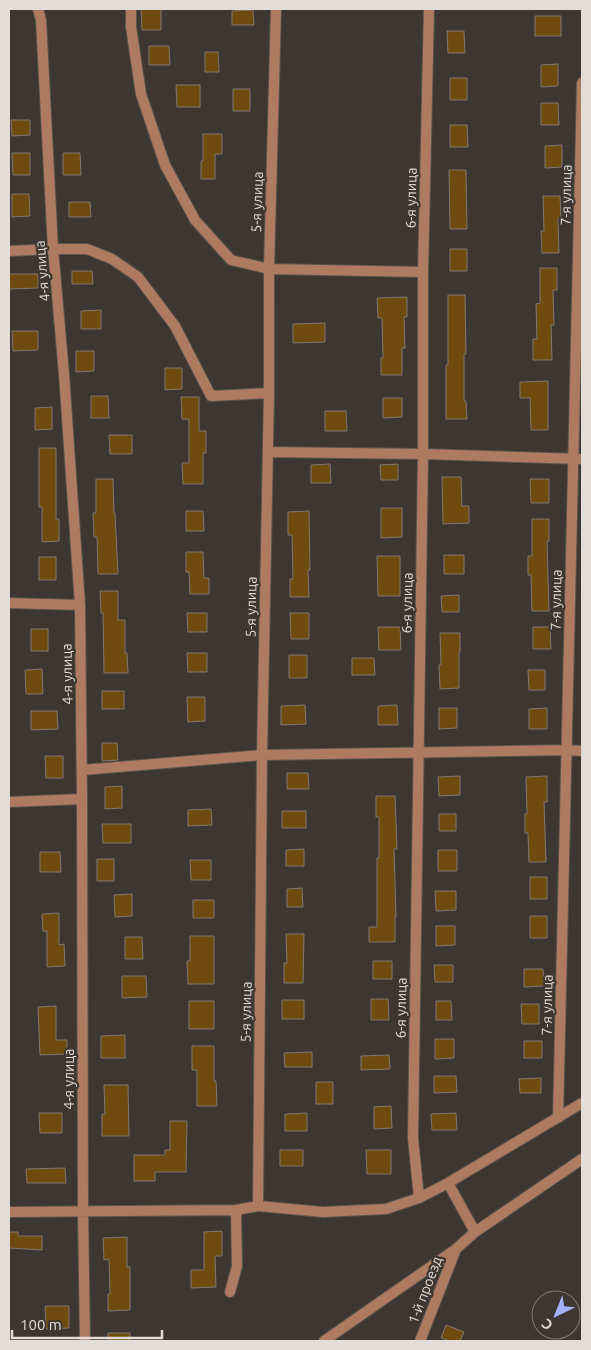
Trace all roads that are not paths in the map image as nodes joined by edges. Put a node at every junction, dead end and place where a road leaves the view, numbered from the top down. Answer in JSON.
{"nodes":[{"id":1,"x":38,"y":9,"type":"edge"},
{"id":2,"x":131,"y":9,"type":"edge"},
{"id":3,"x":276,"y":9,"type":"edge"},
{"id":4,"x":429,"y":9,"type":"edge"},
{"id":5,"x":582,"y":83,"type":"edge"},
{"id":6,"x":53,"y":249,"type":"junction"},
{"id":7,"x":9,"y":251,"type":"edge"},
{"id":8,"x":269,"y":269,"type":"junction"},
{"id":9,"x":423,"y":272,"type":"junction"},
{"id":10,"x":269,"y":393,"type":"junction"},
{"id":11,"x":268,"y":452,"type":"junction"},
{"id":12,"x":423,"y":454,"type":"junction"},
{"id":13,"x":578,"y":459,"type":"edge"},
{"id":14,"x":9,"y":603,"type":"edge"},
{"id":15,"x":80,"y":605,"type":"junction"},
{"id":16,"x":567,"y":750,"type":"junction"},
{"id":17,"x":582,"y":750,"type":"edge"},
{"id":18,"x":418,"y":753,"type":"junction"},
{"id":19,"x":262,"y":755,"type":"junction"},
{"id":20,"x":82,"y":770,"type":"junction"},
{"id":21,"x":82,"y":799,"type":"junction"},
{"id":22,"x":9,"y":802,"type":"edge"},
{"id":23,"x":582,"y":1104,"type":"edge"},
{"id":24,"x":558,"y":1118,"type":"junction"},
{"id":25,"x":582,"y":1159,"type":"edge"},
{"id":26,"x":448,"y":1183,"type":"junction"},
{"id":27,"x":419,"y":1198,"type":"junction"},
{"id":28,"x":258,"y":1206,"type":"junction"},
{"id":29,"x":236,"y":1210,"type":"junction"},
{"id":30,"x":82,"y":1211,"type":"junction"},
{"id":31,"x":9,"y":1212,"type":"edge"},
{"id":32,"x":475,"y":1232,"type":"junction"},
{"id":33,"x":456,"y":1249,"type":"junction"},
{"id":34,"x":230,"y":1292,"type":"dead end"},
{"id":35,"x":85,"y":1341,"type":"edge"},
{"id":36,"x":324,"y":1341,"type":"edge"},
{"id":37,"x":420,"y":1341,"type":"edge"}],
"edges":[{"from":1,"to":6,"type":"street","name":"4-я улица"},
{"from":2,"to":8,"type":"street"},
{"from":3,"to":8,"type":"street","name":"5-я улица"},
{"from":4,"to":9,"type":"street","name":"6-я улица"},
{"from":5,"to":13,"type":"street","name":"7-я улица"},
{"from":6,"to":7,"type":"street"},
{"from":6,"to":10,"type":"street"},
{"from":6,"to":15,"type":"street","name":"4-я улица"},
{"from":8,"to":9,"type":"street"},
{"from":8,"to":10,"type":"street","name":"5-я улица"},
{"from":9,"to":12,"type":"street","name":"6-я улица"},
{"from":10,"to":11,"type":"street","name":"5-я улица"},
{"from":11,"to":12,"type":"street"},
{"from":11,"to":19,"type":"street","name":"5-я улица"},
{"from":12,"to":13,"type":"street"},
{"from":12,"to":18,"type":"street","name":"6-я улица"},
{"from":13,"to":16,"type":"street","name":"7-я улица"},
{"from":14,"to":15,"type":"street"},
{"from":15,"to":20,"type":"street","name":"4-я улица"},
{"from":16,"to":17,"type":"street"},
{"from":16,"to":18,"type":"street"},
{"from":16,"to":24,"type":"street","name":"7-я улица"},
{"from":18,"to":19,"type":"street"},
{"from":18,"to":27,"type":"street","name":"6-я улица"},
{"from":19,"to":20,"type":"street"},
{"from":19,"to":28,"type":"street","name":"5-я улица"},
{"from":20,"to":21,"type":"street","name":"4-я улица"},
{"from":21,"to":22,"type":"street"},
{"from":21,"to":30,"type":"street","name":"4-я улица"},
{"from":23,"to":24,"type":"street"},
{"from":24,"to":26,"type":"street"},
{"from":25,"to":32,"type":"street"},
{"from":26,"to":27,"type":"street"},
{"from":26,"to":32,"type":"street"},
{"from":27,"to":28,"type":"street"},
{"from":28,"to":29,"type":"street"},
{"from":29,"to":30,"type":"street"},
{"from":29,"to":34,"type":"street"},
{"from":30,"to":31,"type":"street"},
{"from":30,"to":35,"type":"street","name":"4-я улица"},
{"from":32,"to":33,"type":"street"},
{"from":33,"to":36,"type":"street"},
{"from":33,"to":37,"type":"street","name":"1-й проезд"}]}
